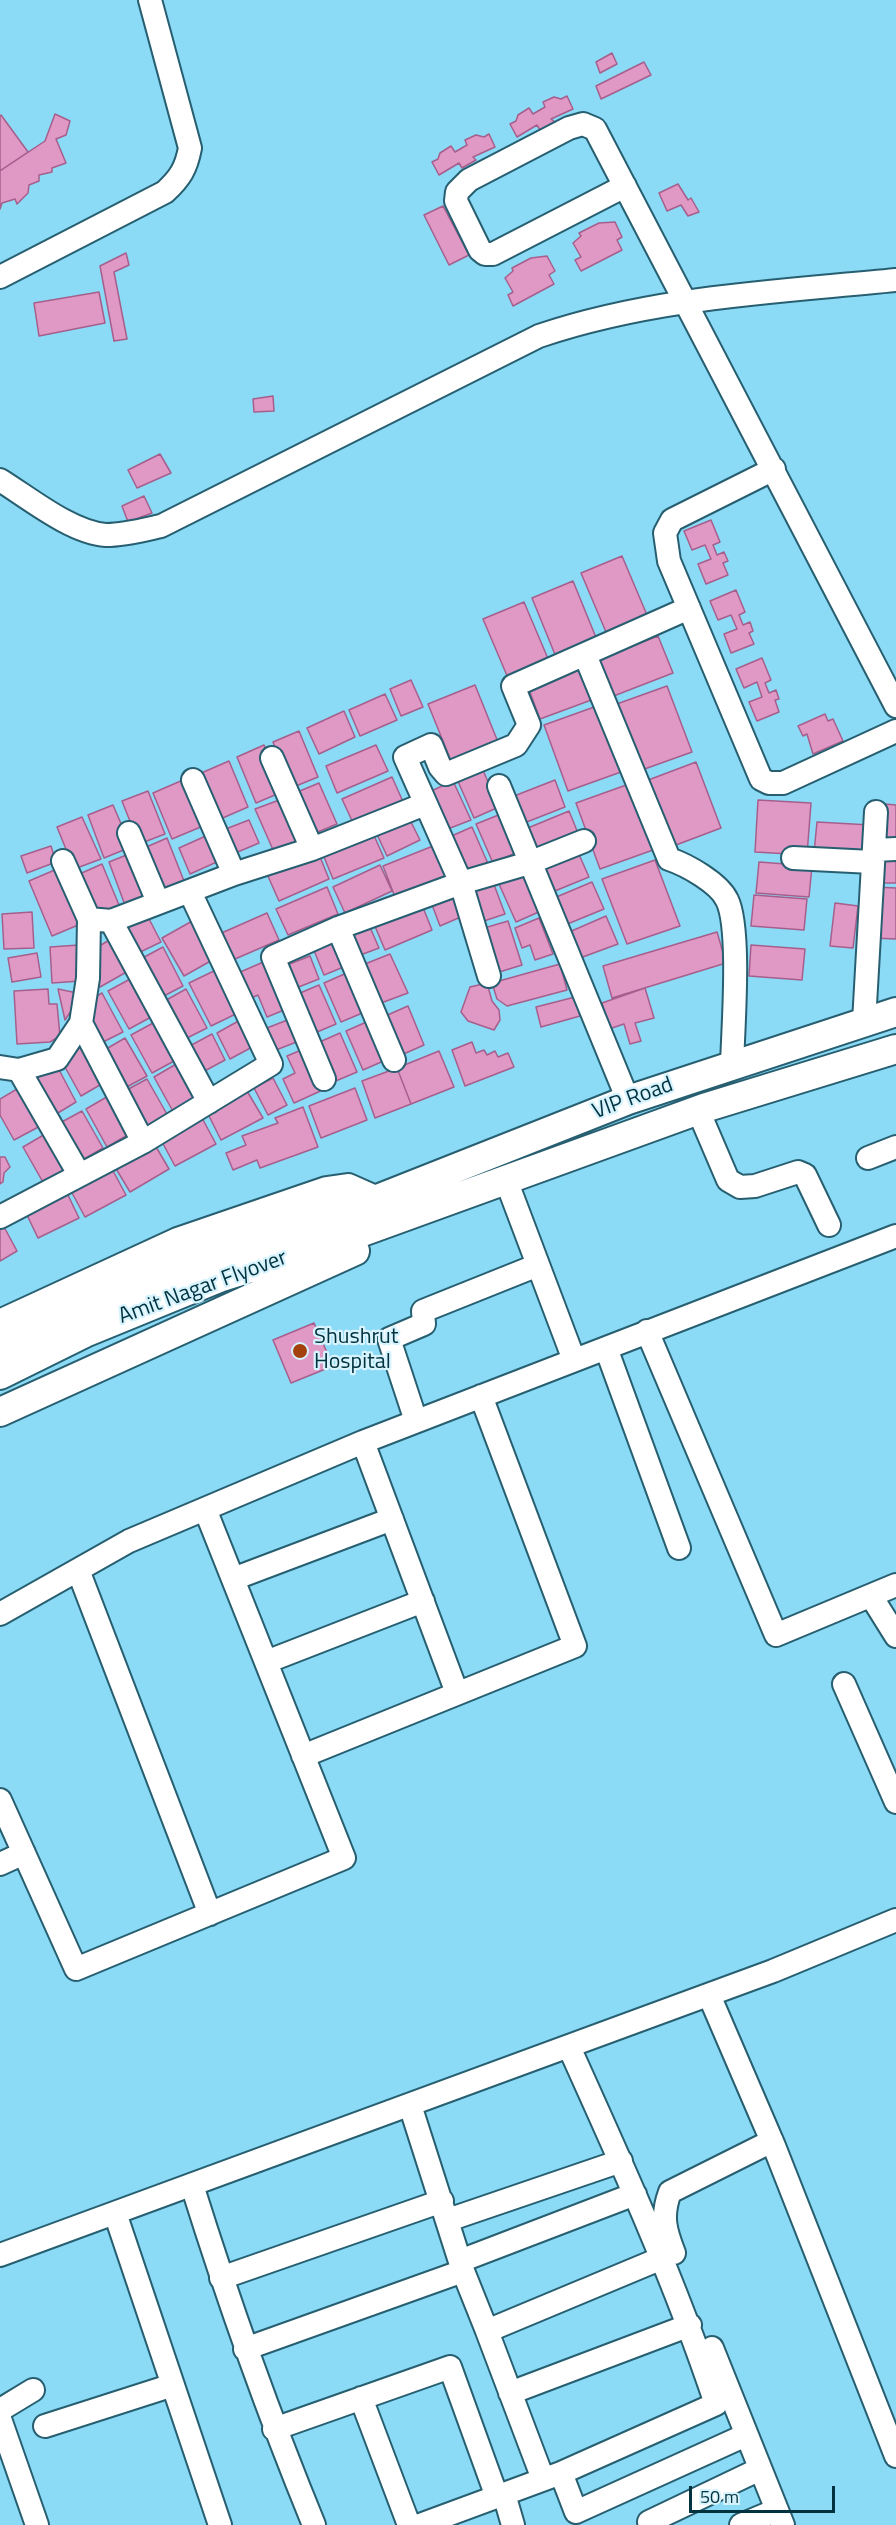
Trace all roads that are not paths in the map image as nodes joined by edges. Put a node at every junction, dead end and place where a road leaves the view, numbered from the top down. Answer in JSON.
{"nodes":[{"id":1,"x":150,"y":0,"type":"edge"},
{"id":2,"x":625,"y":186,"type":"junction"},
{"id":3,"x":0,"y":277,"type":"edge"},
{"id":4,"x":896,"y":280,"type":"edge"},
{"id":5,"x":685,"y":302,"type":"junction"},
{"id":6,"x":774,"y":469,"type":"junction"},
{"id":7,"x":0,"y":480,"type":"edge"},
{"id":8,"x":689,"y":608,"type":"junction"},
{"id":9,"x":585,"y":655,"type":"junction"},
{"id":10,"x":896,"y":706,"type":"edge"},
{"id":11,"x":896,"y":731,"type":"edge"},
{"id":12,"x":272,"y":758,"type":"dead end"},
{"id":13,"x":193,"y":780,"type":"dead end"},
{"id":14,"x":499,"y":786,"type":"dead end"},
{"id":15,"x":425,"y":804,"type":"junction"},
{"id":16,"x":876,"y":813,"type":"dead end"},
{"id":17,"x":129,"y":833,"type":"dead end"},
{"id":18,"x":584,"y":840,"type":"dead end"},
{"id":19,"x":312,"y":849,"type":"junction"},
{"id":20,"x":881,"y":854,"type":"edge"},
{"id":21,"x":793,"y":858,"type":"dead end"},
{"id":22,"x":63,"y":861,"type":"dead end"},
{"id":23,"x":529,"y":863,"type":"junction"},
{"id":24,"x":234,"y":874,"type":"junction"},
{"id":25,"x":461,"y":883,"type":"junction"},
{"id":26,"x":190,"y":892,"type":"junction"},
{"id":27,"x":158,"y":902,"type":"junction"},
{"id":28,"x":100,"y":920,"type":"junction"},
{"id":29,"x":338,"y":928,"type":"junction"},
{"id":30,"x":489,"y":976,"type":"dead end"},
{"id":31,"x":896,"y":1012,"type":"edge"},
{"id":32,"x":864,"y":1022,"type":"junction"},
{"id":33,"x":81,"y":1023,"type":"junction"},
{"id":34,"x":896,"y":1049,"type":"edge"},
{"id":35,"x":394,"y":1060,"type":"dead end"},
{"id":36,"x":732,"y":1065,"type":"junction"},
{"id":37,"x":10,"y":1069,"type":"edge"},
{"id":38,"x":324,"y":1078,"type":"dead end"},
{"id":39,"x":628,"y":1100,"type":"junction"},
{"id":40,"x":209,"y":1102,"type":"junction"},
{"id":41,"x":698,"y":1110,"type":"junction"},
{"id":42,"x":143,"y":1142,"type":"junction"},
{"id":43,"x":896,"y":1147,"type":"edge"},
{"id":44,"x":868,"y":1158,"type":"dead end"},
{"id":45,"x":79,"y":1174,"type":"junction"},
{"id":46,"x":506,"y":1180,"type":"junction"},
{"id":47,"x":375,"y":1200,"type":"junction"},
{"id":48,"x":411,"y":1214,"type":"junction"},
{"id":49,"x":0,"y":1217,"type":"edge"},
{"id":50,"x":829,"y":1225,"type":"dead end"},
{"id":51,"x":338,"y":1227,"type":"junction"},
{"id":52,"x":896,"y":1236,"type":"edge"},
{"id":53,"x":538,"y":1265,"type":"junction"},
{"id":54,"x":0,"y":1324,"type":"edge"},
{"id":55,"x":647,"y":1331,"type":"junction"},
{"id":56,"x":606,"y":1348,"type":"junction"},
{"id":57,"x":0,"y":1352,"type":"edge"},
{"id":58,"x":574,"y":1360,"type":"junction"},
{"id":59,"x":0,"y":1375,"type":"edge"},
{"id":60,"x":481,"y":1396,"type":"junction"},
{"id":61,"x":0,"y":1412,"type":"edge"},
{"id":62,"x":416,"y":1422,"type":"junction"},
{"id":63,"x":363,"y":1442,"type":"junction"},
{"id":64,"x":205,"y":1509,"type":"junction"},
{"id":65,"x":392,"y":1520,"type":"junction"},
{"id":66,"x":679,"y":1548,"type":"dead end"},
{"id":67,"x":78,"y":1570,"type":"junction"},
{"id":68,"x":233,"y":1579,"type":"junction"},
{"id":69,"x":896,"y":1585,"type":"edge"},
{"id":70,"x":871,"y":1596,"type":"junction"},
{"id":71,"x":423,"y":1601,"type":"junction"},
{"id":72,"x":0,"y":1614,"type":"edge"},
{"id":73,"x":896,"y":1635,"type":"edge"},
{"id":74,"x":266,"y":1662,"type":"junction"},
{"id":75,"x":844,"y":1684,"type":"dead end"},
{"id":76,"x":457,"y":1694,"type":"junction"},
{"id":77,"x":303,"y":1756,"type":"junction"},
{"id":78,"x":887,"y":1759,"type":"edge"},
{"id":79,"x":0,"y":1800,"type":"edge"},
{"id":80,"x":896,"y":1802,"type":"edge"},
{"id":81,"x":24,"y":1853,"type":"junction"},
{"id":82,"x":0,"y":1864,"type":"edge"},
{"id":83,"x":210,"y":1914,"type":"junction"},
{"id":84,"x":896,"y":1920,"type":"edge"},
{"id":85,"x":709,"y":1995,"type":"junction"},
{"id":86,"x":569,"y":2047,"type":"junction"},
{"id":87,"x":410,"y":2105,"type":"junction"},
{"id":88,"x":772,"y":2141,"type":"junction"},
{"id":89,"x":621,"y":2161,"type":"junction"},
{"id":90,"x":192,"y":2185,"type":"junction"},
{"id":91,"x":635,"y":2194,"type":"junction"},
{"id":92,"x":445,"y":2211,"type":"junction"},
{"id":93,"x":115,"y":2213,"type":"junction"},
{"id":94,"x":0,"y":2255,"type":"edge"},
{"id":95,"x":662,"y":2258,"type":"junction"},
{"id":96,"x":462,"y":2266,"type":"junction"},
{"id":97,"x":221,"y":2278,"type":"junction"},
{"id":98,"x":690,"y":2325,"type":"junction"},
{"id":99,"x":487,"y":2331,"type":"junction"},
{"id":100,"x":245,"y":2349,"type":"junction"},
{"id":101,"x":173,"y":2385,"type":"junction"},
{"id":102,"x":33,"y":2390,"type":"dead end"},
{"id":103,"x":510,"y":2393,"type":"junction"},
{"id":104,"x":361,"y":2398,"type":"junction"},
{"id":105,"x":0,"y":2410,"type":"edge"},
{"id":106,"x":0,"y":2419,"type":"edge"},
{"id":107,"x":45,"y":2426,"type":"dead end"},
{"id":108,"x":274,"y":2429,"type":"junction"},
{"id":109,"x":746,"y":2434,"type":"junction"},
{"id":110,"x":896,"y":2456,"type":"edge"},
{"id":111,"x":760,"y":2469,"type":"junction"},
{"id":112,"x":552,"y":2476,"type":"junction"},
{"id":113,"x":500,"y":2495,"type":"junction"},
{"id":114,"x":578,"y":2518,"type":"edge"},
{"id":115,"x":780,"y":2518,"type":"edge"},
{"id":116,"x":421,"y":2524,"type":"edge"},
{"id":117,"x":647,"y":2524,"type":"edge"},
{"id":118,"x":38,"y":2525,"type":"edge"},
{"id":119,"x":220,"y":2525,"type":"edge"},
{"id":120,"x":314,"y":2525,"type":"edge"},
{"id":121,"x":513,"y":2525,"type":"edge"},
{"id":122,"x":741,"y":2525,"type":"edge"}],
"edges":[{"from":1,"to":3,"type":"street"},
{"from":2,"to":2,"type":"street"},
{"from":2,"to":5,"type":"street"},
{"from":4,"to":5,"type":"street"},
{"from":5,"to":6,"type":"street"},
{"from":5,"to":7,"type":"street"},
{"from":6,"to":8,"type":"street"},
{"from":6,"to":10,"type":"street"},
{"from":8,"to":9,"type":"street"},
{"from":8,"to":11,"type":"street"},
{"from":9,"to":15,"type":"street"},
{"from":9,"to":36,"type":"street"},
{"from":12,"to":19,"type":"street"},
{"from":13,"to":24,"type":"street"},
{"from":14,"to":23,"type":"street"},
{"from":15,"to":19,"type":"street"},
{"from":15,"to":25,"type":"street"},
{"from":16,"to":20,"type":"street"},
{"from":17,"to":27,"type":"street"},
{"from":18,"to":23,"type":"street"},
{"from":19,"to":24,"type":"street"},
{"from":20,"to":21,"type":"street"},
{"from":20,"to":32,"type":"street"},
{"from":22,"to":28,"type":"street"},
{"from":23,"to":25,"type":"street"},
{"from":23,"to":39,"type":"street"},
{"from":24,"to":26,"type":"street"},
{"from":25,"to":29,"type":"street"},
{"from":25,"to":30,"type":"street"},
{"from":26,"to":27,"type":"street"},
{"from":26,"to":40,"type":"street"},
{"from":27,"to":28,"type":"street"},
{"from":28,"to":33,"type":"street"},
{"from":28,"to":40,"type":"street"},
{"from":29,"to":35,"type":"street"},
{"from":29,"to":38,"type":"street"},
{"from":31,"to":32,"type":"main road","name":"VIP Road"},
{"from":32,"to":36,"type":"main road","name":"VIP Road"},
{"from":33,"to":37,"type":"street"},
{"from":33,"to":42,"type":"street"},
{"from":34,"to":41,"type":"main road","name":"VIP Road"},
{"from":36,"to":39,"type":"main road","name":"VIP Road"},
{"from":37,"to":45,"type":"street"},
{"from":39,"to":47,"type":"main road","name":"VIP Road"},
{"from":40,"to":42,"type":"street"},
{"from":41,"to":46,"type":"main road","name":"VIP Road"},
{"from":41,"to":50,"type":"street"},
{"from":42,"to":45,"type":"street"},
{"from":43,"to":44,"type":"street"},
{"from":45,"to":49,"type":"street"},
{"from":46,"to":48,"type":"main road","name":"VIP Road"},
{"from":46,"to":53,"type":"street"},
{"from":47,"to":51,"type":"main road","name":"Amit Nagar Flyover"},
{"from":47,"to":54,"type":"main road"},
{"from":48,"to":51,"type":"main road","name":"Amit Nagar Flyover"},
{"from":48,"to":61,"type":"main road"},
{"from":51,"to":57,"type":"main road","name":"Amit Nagar Flyover"},
{"from":51,"to":59,"type":"main road","name":"Amit Nagar Flyover"},
{"from":52,"to":55,"type":"street"},
{"from":53,"to":58,"type":"street"},
{"from":53,"to":62,"type":"street"},
{"from":55,"to":56,"type":"street"},
{"from":55,"to":70,"type":"street"},
{"from":56,"to":58,"type":"street"},
{"from":56,"to":66,"type":"street"},
{"from":58,"to":60,"type":"street"},
{"from":60,"to":62,"type":"street"},
{"from":60,"to":76,"type":"street"},
{"from":62,"to":63,"type":"street"},
{"from":63,"to":64,"type":"street"},
{"from":63,"to":65,"type":"street"},
{"from":64,"to":67,"type":"street"},
{"from":64,"to":68,"type":"street"},
{"from":65,"to":68,"type":"street"},
{"from":65,"to":71,"type":"street"},
{"from":67,"to":72,"type":"street"},
{"from":67,"to":83,"type":"street"},
{"from":68,"to":74,"type":"street"},
{"from":69,"to":70,"type":"street"},
{"from":70,"to":73,"type":"street"},
{"from":71,"to":74,"type":"street"},
{"from":71,"to":76,"type":"street"},
{"from":74,"to":77,"type":"street"},
{"from":75,"to":78,"type":"street"},
{"from":76,"to":77,"type":"street"},
{"from":77,"to":83,"type":"street"},
{"from":78,"to":80,"type":"street"},
{"from":79,"to":81,"type":"street"},
{"from":81,"to":82,"type":"street"},
{"from":81,"to":83,"type":"street"},
{"from":84,"to":85,"type":"street"},
{"from":85,"to":86,"type":"street"},
{"from":85,"to":88,"type":"street"},
{"from":86,"to":87,"type":"street"},
{"from":86,"to":89,"type":"street"},
{"from":87,"to":90,"type":"street"},
{"from":87,"to":92,"type":"street"},
{"from":88,"to":109,"type":"street"},
{"from":88,"to":110,"type":"street"},
{"from":89,"to":91,"type":"street"},
{"from":89,"to":92,"type":"street"},
{"from":90,"to":93,"type":"street"},
{"from":90,"to":97,"type":"street"},
{"from":91,"to":95,"type":"street"},
{"from":91,"to":96,"type":"street"},
{"from":92,"to":96,"type":"street"},
{"from":92,"to":97,"type":"street"},
{"from":93,"to":94,"type":"street"},
{"from":93,"to":101,"type":"street"},
{"from":95,"to":98,"type":"street"},
{"from":95,"to":99,"type":"street"},
{"from":96,"to":99,"type":"street"},
{"from":96,"to":100,"type":"street"},
{"from":97,"to":100,"type":"street"},
{"from":98,"to":103,"type":"street"},
{"from":98,"to":112,"type":"street"},
{"from":99,"to":103,"type":"street"},
{"from":100,"to":108,"type":"street"},
{"from":101,"to":107,"type":"street"},
{"from":101,"to":119,"type":"street"},
{"from":102,"to":105,"type":"street"},
{"from":103,"to":112,"type":"street"},
{"from":104,"to":108,"type":"street"},
{"from":104,"to":113,"type":"street"},
{"from":104,"to":116,"type":"street"},
{"from":106,"to":118,"type":"street"},
{"from":108,"to":120,"type":"street"},
{"from":109,"to":111,"type":"street"},
{"from":109,"to":114,"type":"street"},
{"from":111,"to":115,"type":"street"},
{"from":111,"to":117,"type":"street"},
{"from":112,"to":113,"type":"street"},
{"from":112,"to":114,"type":"street"},
{"from":113,"to":116,"type":"street"},
{"from":113,"to":121,"type":"street"},
{"from":115,"to":122,"type":"street"}]}
